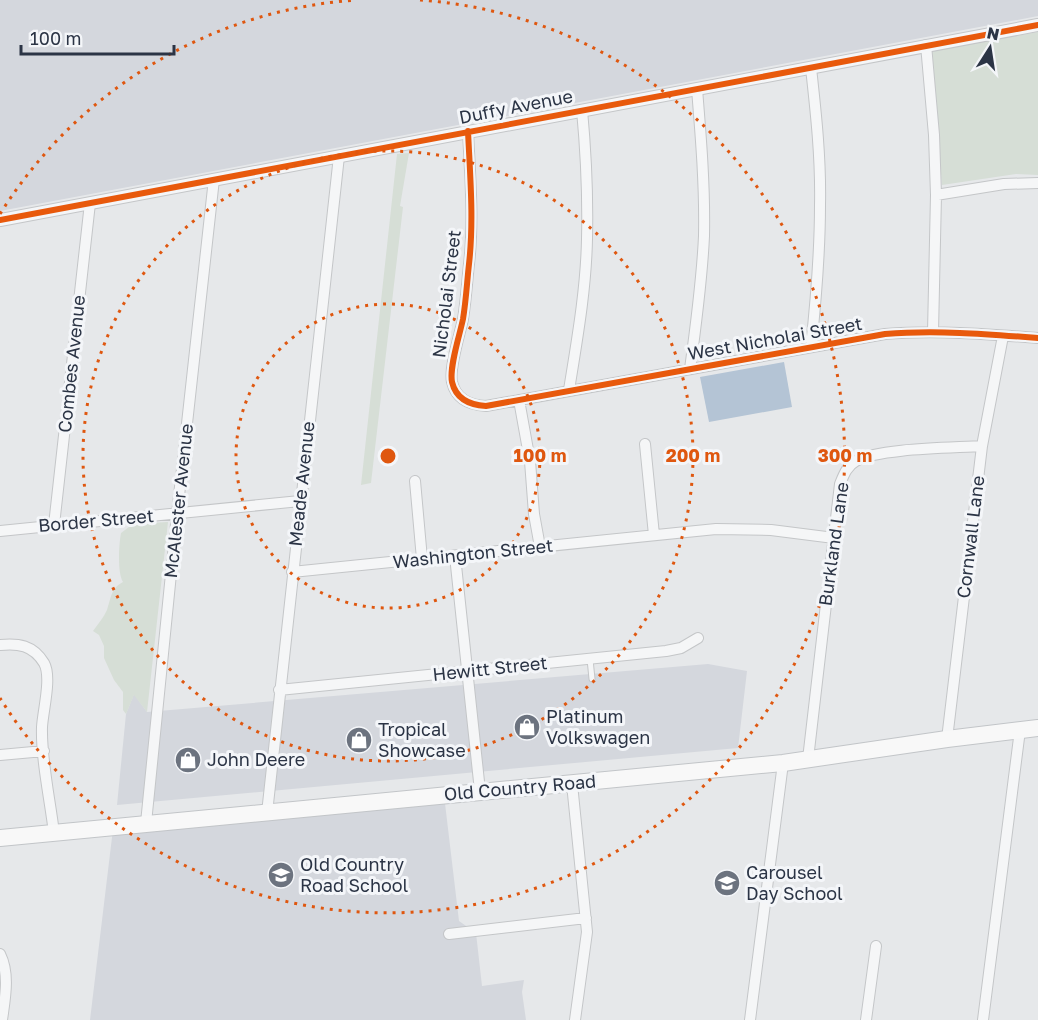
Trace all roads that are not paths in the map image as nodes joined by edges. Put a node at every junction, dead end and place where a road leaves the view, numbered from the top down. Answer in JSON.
{"nodes":[{"id":1,"x":1038,"y":25,"type":"edge"},
{"id":2,"x":926,"y":45,"type":"junction"},
{"id":3,"x":811,"y":68,"type":"junction"},
{"id":4,"x":697,"y":89,"type":"junction"},
{"id":5,"x":582,"y":110,"type":"junction"},
{"id":6,"x":468,"y":131,"type":"junction"},
{"id":7,"x":339,"y":156,"type":"junction"},
{"id":8,"x":214,"y":179,"type":"junction"},
{"id":9,"x":1038,"y":183,"type":"edge"},
{"id":10,"x":936,"y":195,"type":"junction"},
{"id":11,"x":90,"y":203,"type":"junction"},
{"id":12,"x":0,"y":220,"type":"edge"},
{"id":13,"x":933,"y":332,"type":"junction"},
{"id":14,"x":1003,"y":336,"type":"junction"},
{"id":15,"x":1038,"y":338,"type":"edge"},
{"id":16,"x":811,"y":347,"type":"junction"},
{"id":17,"x":690,"y":369,"type":"junction"},
{"id":18,"x":569,"y":390,"type":"junction"},
{"id":19,"x":519,"y":400,"type":"junction"},
{"id":20,"x":645,"y":444,"type":"dead end"},
{"id":21,"x":982,"y":446,"type":"junction"},
{"id":22,"x":415,"y":481,"type":"dead end"},
{"id":23,"x":300,"y":501,"type":"junction"},
{"id":24,"x":177,"y":514,"type":"junction"},
{"id":25,"x":54,"y":525,"type":"junction"},
{"id":26,"x":0,"y":531,"type":"edge"},
{"id":27,"x":654,"y":535,"type":"junction"},
{"id":28,"x":834,"y":538,"type":"junction"},
{"id":29,"x":540,"y":547,"type":"junction"},
{"id":30,"x":455,"y":556,"type":"junction"},
{"id":31,"x":422,"y":559,"type":"junction"},
{"id":32,"x":292,"y":572,"type":"junction"},
{"id":33,"x":698,"y":639,"type":"dead end"},
{"id":34,"x":0,"y":645,"type":"edge"},
{"id":35,"x":590,"y":659,"type":"junction"},
{"id":36,"x":468,"y":671,"type":"junction"},
{"id":37,"x":592,"y":679,"type":"dead end"},
{"id":38,"x":279,"y":690,"type":"junction"},
{"id":39,"x":1038,"y":728,"type":"edge"},
{"id":40,"x":1020,"y":730,"type":"junction"},
{"id":41,"x":947,"y":739,"type":"junction"},
{"id":42,"x":44,"y":751,"type":"junction"},
{"id":43,"x":0,"y":755,"type":"edge"},
{"id":44,"x":808,"y":759,"type":"junction"},
{"id":45,"x":783,"y":763,"type":"junction"},
{"id":46,"x":572,"y":784,"type":"junction"},
{"id":47,"x":480,"y":790,"type":"junction"},
{"id":48,"x":267,"y":813,"type":"junction"},
{"id":49,"x":146,"y":823,"type":"junction"},
{"id":50,"x":54,"y":833,"type":"junction"},
{"id":51,"x":0,"y":838,"type":"edge"},
{"id":52,"x":586,"y":918,"type":"junction"},
{"id":53,"x":449,"y":934,"type":"dead end"},
{"id":54,"x":876,"y":946,"type":"dead end"},
{"id":55,"x":0,"y":954,"type":"edge"},
{"id":56,"x":2,"y":1020,"type":"edge"},
{"id":57,"x":575,"y":1020,"type":"edge"},
{"id":58,"x":750,"y":1020,"type":"edge"},
{"id":59,"x":866,"y":1020,"type":"edge"},
{"id":60,"x":983,"y":1020,"type":"edge"}],
"edges":[{"from":1,"to":2,"type":"street","name":"Duffy Avenue"},
{"from":2,"to":3,"type":"street","name":"Duffy Avenue"},
{"from":2,"to":10,"type":"street"},
{"from":3,"to":4,"type":"street","name":"Duffy Avenue"},
{"from":3,"to":16,"type":"street"},
{"from":4,"to":5,"type":"street","name":"Duffy Avenue"},
{"from":4,"to":17,"type":"street"},
{"from":5,"to":6,"type":"street","name":"Duffy Avenue"},
{"from":5,"to":18,"type":"street"},
{"from":6,"to":7,"type":"street","name":"Duffy Avenue"},
{"from":6,"to":19,"type":"street","name":"Nicholai Street"},
{"from":7,"to":8,"type":"street","name":"Duffy Avenue"},
{"from":7,"to":23,"type":"street","name":"Meade Avenue"},
{"from":8,"to":11,"type":"street","name":"Duffy Avenue"},
{"from":8,"to":24,"type":"street","name":"McAlester Avenue"},
{"from":9,"to":10,"type":"street"},
{"from":10,"to":13,"type":"street"},
{"from":11,"to":12,"type":"street","name":"Duffy Avenue"},
{"from":11,"to":25,"type":"street","name":"Combes Avenue"},
{"from":13,"to":14,"type":"street","name":"West Nicholai Street"},
{"from":13,"to":16,"type":"street","name":"West Nicholai Street"},
{"from":14,"to":15,"type":"street","name":"West Nicholai Street"},
{"from":14,"to":21,"type":"street","name":"Cornwall Lane"},
{"from":16,"to":17,"type":"street","name":"West Nicholai Street"},
{"from":17,"to":18,"type":"street","name":"West Nicholai Street"},
{"from":18,"to":19,"type":"street","name":"West Nicholai Street"},
{"from":19,"to":29,"type":"street"},
{"from":20,"to":27,"type":"street"},
{"from":21,"to":28,"type":"street","name":"Burkland Lane"},
{"from":21,"to":41,"type":"street","name":"Cornwall Lane"},
{"from":22,"to":31,"type":"street"},
{"from":23,"to":24,"type":"street","name":"Border Street"},
{"from":23,"to":32,"type":"street","name":"Meade Avenue"},
{"from":24,"to":25,"type":"street","name":"Border Street"},
{"from":24,"to":49,"type":"street","name":"McAlester Avenue"},
{"from":25,"to":26,"type":"street","name":"Border Street"},
{"from":27,"to":28,"type":"street","name":"Washington Street"},
{"from":27,"to":29,"type":"street","name":"Washington Street"},
{"from":28,"to":44,"type":"street","name":"Burkland Lane"},
{"from":29,"to":30,"type":"street","name":"Washington Street"},
{"from":30,"to":31,"type":"street","name":"Washington Street"},
{"from":30,"to":36,"type":"street"},
{"from":31,"to":32,"type":"street","name":"Washington Street"},
{"from":32,"to":38,"type":"street","name":"Meade Avenue"},
{"from":33,"to":35,"type":"street","name":"Hewitt Street"},
{"from":34,"to":42,"type":"street"},
{"from":35,"to":36,"type":"street","name":"Hewitt Street"},
{"from":35,"to":37,"type":"lane"},
{"from":36,"to":38,"type":"street","name":"Hewitt Street"},
{"from":36,"to":47,"type":"street"},
{"from":38,"to":48,"type":"street","name":"Meade Avenue"},
{"from":39,"to":40,"type":"main road","name":"Old Country Road"},
{"from":40,"to":41,"type":"main road","name":"Old Country Road"},
{"from":40,"to":60,"type":"street"},
{"from":41,"to":44,"type":"main road","name":"Old Country Road"},
{"from":42,"to":43,"type":"street"},
{"from":42,"to":50,"type":"street"},
{"from":44,"to":45,"type":"main road","name":"Old Country Road"},
{"from":45,"to":46,"type":"main road","name":"Old Country Road"},
{"from":45,"to":58,"type":"street"},
{"from":46,"to":47,"type":"main road","name":"Old Country Road"},
{"from":46,"to":52,"type":"street"},
{"from":47,"to":48,"type":"main road","name":"Old Country Road"},
{"from":48,"to":49,"type":"main road","name":"Old Country Road"},
{"from":49,"to":50,"type":"main road","name":"Old Country Road"},
{"from":50,"to":51,"type":"main road","name":"Old Country Road"},
{"from":52,"to":53,"type":"street"},
{"from":52,"to":57,"type":"street"},
{"from":54,"to":59,"type":"street"},
{"from":55,"to":56,"type":"street"}]}
